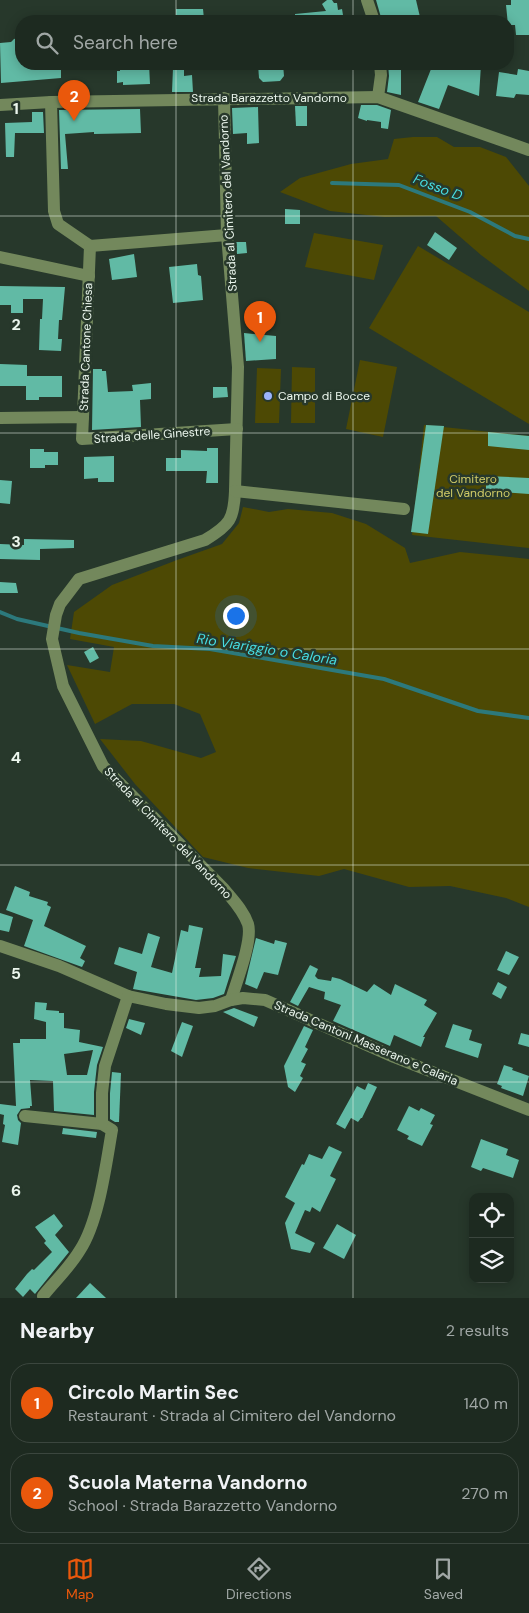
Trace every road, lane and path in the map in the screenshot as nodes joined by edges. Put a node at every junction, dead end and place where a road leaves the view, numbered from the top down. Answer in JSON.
{"nodes":[{"id":1,"x":367,"y":0,"type":"edge"},
{"id":2,"x":372,"y":15,"type":"edge"},
{"id":3,"x":380,"y":70,"type":"edge"},
{"id":4,"x":224,"y":98,"type":"junction"},
{"id":5,"x":378,"y":98,"type":"junction"},
{"id":6,"x":51,"y":102,"type":"junction"},
{"id":7,"x":0,"y":105,"type":"edge"},
{"id":8,"x":529,"y":150,"type":"edge"},
{"id":9,"x":228,"y":235,"type":"junction"},
{"id":10,"x":90,"y":246,"type":"junction"},
{"id":11,"x":0,"y":258,"type":"edge"},
{"id":12,"x":89,"y":276,"type":"junction"},
{"id":13,"x":82,"y":417,"type":"junction"},
{"id":14,"x":0,"y":418,"type":"edge"},
{"id":15,"x":237,"y":429,"type":"junction"},
{"id":16,"x":236,"y":491,"type":"junction"},
{"id":17,"x":404,"y":509,"type":"dead end"},
{"id":18,"x":0,"y":946,"type":"edge"},
{"id":19,"x":128,"y":996,"type":"junction"},
{"id":20,"x":231,"y":1000,"type":"junction"},
{"id":21,"x":529,"y":1110,"type":"edge"},
{"id":22,"x":26,"y":1116,"type":"dead end"},
{"id":23,"x":102,"y":1124,"type":"junction"},
{"id":24,"x":43,"y":1296,"type":"dead end"}],
"edges":[{"from":1,"to":2,"type":"street"},
{"from":3,"to":5,"type":"street"},
{"from":4,"to":5,"type":"street","name":"Strada Barazzetto Vandorno"},
{"from":4,"to":6,"type":"street","name":"Strada Barazzetto Vandorno"},
{"from":4,"to":9,"type":"street","name":"Strada al Cimitero del Vandorno"},
{"from":5,"to":8,"type":"street","name":"Strada Barazzetto Vandorno"},
{"from":6,"to":7,"type":"street","name":"Strada Barazzetto Vandorno"},
{"from":6,"to":10,"type":"street"},
{"from":9,"to":10,"type":"street"},
{"from":9,"to":15,"type":"street","name":"Strada al Cimitero del Vandorno"},
{"from":10,"to":12,"type":"street","name":"Strada Cantone Chiesa"},
{"from":11,"to":12,"type":"street","name":"Strada Cantone Chiesa"},
{"from":12,"to":13,"type":"street","name":"Strada Cantone Chiesa"},
{"from":13,"to":14,"type":"street","name":"Strada delle Ginestre"},
{"from":13,"to":15,"type":"street","name":"Strada delle Ginestre"},
{"from":15,"to":16,"type":"street","name":"Strada al Cimitero del Vandorno"},
{"from":16,"to":17,"type":"street"},
{"from":16,"to":20,"type":"street","name":"Strada al Cimitero del Vandorno"},
{"from":18,"to":19,"type":"street","name":"Strada Cantoni Masserano e Calaria"},
{"from":19,"to":20,"type":"street","name":"Strada Cantoni Masserano e Calaria"},
{"from":19,"to":23,"type":"street"},
{"from":20,"to":21,"type":"street","name":"Strada Cantoni Masserano e Calaria"},
{"from":22,"to":23,"type":"street"},
{"from":23,"to":24,"type":"street"}]}
